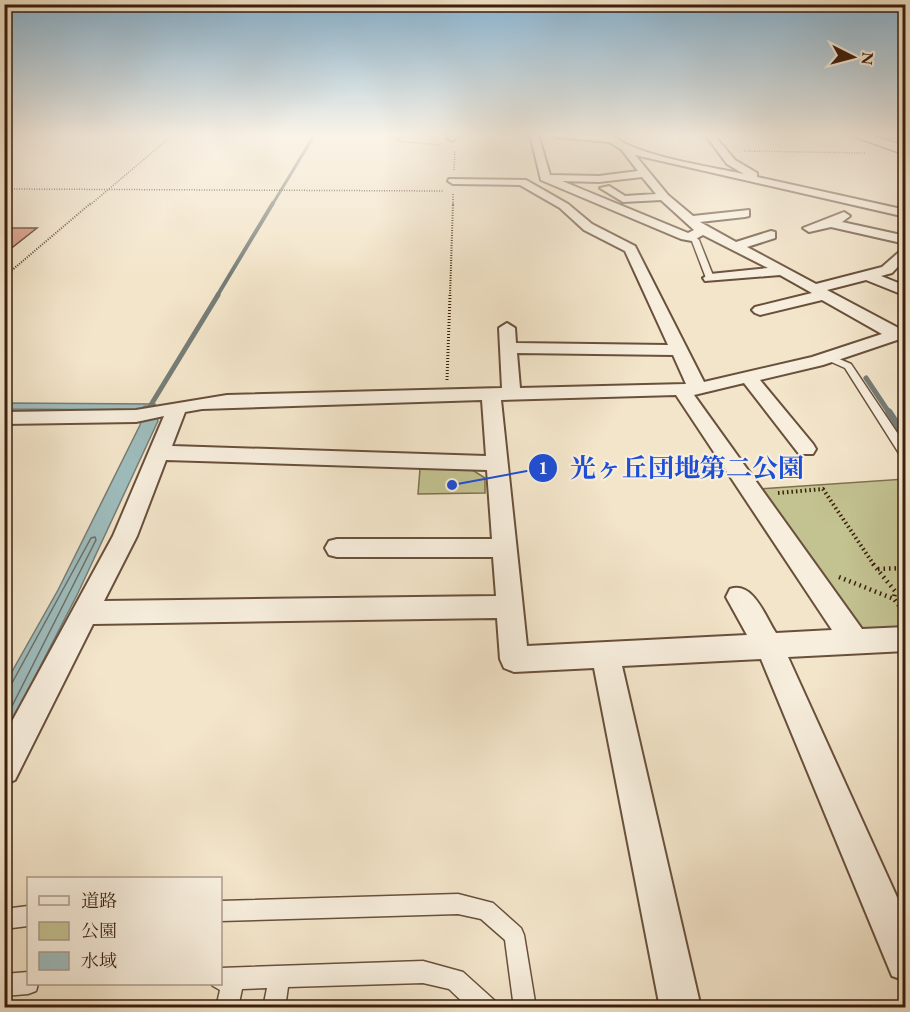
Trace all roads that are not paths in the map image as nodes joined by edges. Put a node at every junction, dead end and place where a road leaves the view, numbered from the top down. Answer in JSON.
{"nodes":[{"id":1,"x":518,"y":181,"type":"edge"},
{"id":2,"x":552,"y":181,"type":"edge"},
{"id":3,"x":597,"y":181,"type":"edge"},
{"id":4,"x":600,"y":181,"type":"edge"},
{"id":5,"x":659,"y":181,"type":"edge"},
{"id":6,"x":752,"y":181,"type":"edge"},
{"id":7,"x":764,"y":181,"type":"edge"},
{"id":8,"x":767,"y":183,"type":"junction"},
{"id":9,"x":583,"y":195,"type":"junction"},
{"id":10,"x":664,"y":197,"type":"junction"},
{"id":11,"x":864,"y":205,"type":"junction"},
{"id":12,"x":565,"y":207,"type":"junction"},
{"id":13,"x":745,"y":213,"type":"dead end"},
{"id":14,"x":906,"y":214,"type":"edge"},
{"id":15,"x":689,"y":220,"type":"junction"},
{"id":16,"x":831,"y":223,"type":"junction"},
{"id":17,"x":809,"y":228,"type":"dead end"},
{"id":18,"x":665,"y":229,"type":"junction"},
{"id":19,"x":697,"y":234,"type":"junction"},
{"id":20,"x":771,"y":235,"type":"dead end"},
{"id":21,"x":606,"y":238,"type":"junction"},
{"id":22,"x":906,"y":240,"type":"edge"},
{"id":23,"x":736,"y":246,"type":"junction"},
{"id":24,"x":906,"y":250,"type":"edge"},
{"id":25,"x":782,"y":271,"type":"junction"},
{"id":26,"x":867,"y":275,"type":"junction"},
{"id":27,"x":710,"y":278,"type":"joint"},
{"id":28,"x":819,"y":292,"type":"junction"},
{"id":29,"x":906,"y":292,"type":"edge"},
{"id":30,"x":760,"y":310,"type":"dead end"},
{"id":31,"x":507,"y":328,"type":"dead end"},
{"id":32,"x":902,"y":336,"type":"edge"},
{"id":33,"x":509,"y":348,"type":"junction"},
{"id":34,"x":678,"y":350,"type":"junction"},
{"id":35,"x":830,"y":358,"type":"junction"},
{"id":36,"x":750,"y":379,"type":"junction"},
{"id":37,"x":689,"y":389,"type":"junction"},
{"id":38,"x":501,"y":394,"type":"junction"},
{"id":39,"x":170,"y":410,"type":"junction"},
{"id":40,"x":4,"y":418,"type":"edge"},
{"id":41,"x":889,"y":431,"type":"junction"},
{"id":42,"x":906,"y":432,"type":"edge"},
{"id":43,"x":806,"y":449,"type":"dead end"},
{"id":44,"x":159,"y":453,"type":"junction"},
{"id":45,"x":906,"y":455,"type":"edge"},
{"id":46,"x":496,"y":463,"type":"junction"},
{"id":47,"x":337,"y":548,"type":"dead end"},
{"id":48,"x":503,"y":548,"type":"junction"},
{"id":49,"x":739,"y":597,"type":"dead end"},
{"id":50,"x":509,"y":607,"type":"junction"},
{"id":51,"x":86,"y":613,"type":"junction"},
{"id":52,"x":906,"y":639,"type":"edge"},
{"id":53,"x":855,"y":642,"type":"junction"},
{"id":54,"x":769,"y":646,"type":"junction"},
{"id":55,"x":606,"y":656,"type":"junction"},
{"id":56,"x":4,"y":769,"type":"edge"},
{"id":57,"x":222,"y":911,"type":"edge"},
{"id":58,"x":27,"y":916,"type":"edge"},
{"id":59,"x":4,"y":919,"type":"edge"},
{"id":60,"x":906,"y":962,"type":"edge"},
{"id":61,"x":279,"y":977,"type":"junction"},
{"id":62,"x":227,"y":978,"type":"edge"},
{"id":63,"x":27,"y":983,"type":"edge"},
{"id":64,"x":4,"y":985,"type":"edge"},
{"id":65,"x":227,"y":1008,"type":"edge"},
{"id":66,"x":274,"y":1008,"type":"edge"},
{"id":67,"x":486,"y":1008,"type":"edge"},
{"id":68,"x":525,"y":1008,"type":"edge"},
{"id":69,"x":681,"y":1008,"type":"edge"}],
"edges":[{"from":1,"to":12,"type":"street"},
{"from":2,"to":9,"type":"street"},
{"from":3,"to":9,"type":"street"},
{"from":4,"to":10,"type":"street"},
{"from":5,"to":10,"type":"street"},
{"from":6,"to":8,"type":"street"},
{"from":7,"to":8,"type":"street"},
{"from":8,"to":11,"type":"street"},
{"from":9,"to":12,"type":"street"},
{"from":9,"to":18,"type":"street"},
{"from":10,"to":15,"type":"street"},
{"from":11,"to":14,"type":"street"},
{"from":11,"to":16,"type":"street"},
{"from":12,"to":21,"type":"street"},
{"from":13,"to":15,"type":"street"},
{"from":15,"to":19,"type":"street"},
{"from":16,"to":17,"type":"street"},
{"from":16,"to":22,"type":"street"},
{"from":18,"to":19,"type":"street"},
{"from":18,"to":21,"type":"street"},
{"from":19,"to":23,"type":"street"},
{"from":19,"to":27,"type":"lane"},
{"from":20,"to":23,"type":"street"},
{"from":21,"to":34,"type":"street"},
{"from":23,"to":25,"type":"street"},
{"from":24,"to":26,"type":"street"},
{"from":25,"to":27,"type":"street"},
{"from":25,"to":28,"type":"street"},
{"from":26,"to":28,"type":"street"},
{"from":26,"to":29,"type":"street"},
{"from":28,"to":30,"type":"street"},
{"from":28,"to":32,"type":"street"},
{"from":31,"to":33,"type":"street"},
{"from":32,"to":35,"type":"street"},
{"from":33,"to":34,"type":"street"},
{"from":33,"to":38,"type":"street"},
{"from":34,"to":37,"type":"street"},
{"from":35,"to":36,"type":"street"},
{"from":35,"to":41,"type":"lane"},
{"from":36,"to":37,"type":"street"},
{"from":36,"to":43,"type":"street"},
{"from":37,"to":38,"type":"street"},
{"from":37,"to":53,"type":"street"},
{"from":38,"to":39,"type":"street"},
{"from":38,"to":46,"type":"street"},
{"from":39,"to":40,"type":"street"},
{"from":39,"to":44,"type":"street"},
{"from":41,"to":42,"type":"lane"},
{"from":41,"to":45,"type":"lane"},
{"from":44,"to":46,"type":"street"},
{"from":44,"to":51,"type":"street"},
{"from":46,"to":48,"type":"street"},
{"from":47,"to":48,"type":"street"},
{"from":48,"to":50,"type":"street"},
{"from":49,"to":54,"type":"street"},
{"from":50,"to":51,"type":"street"},
{"from":50,"to":55,"type":"street"},
{"from":51,"to":56,"type":"street"},
{"from":52,"to":53,"type":"street"},
{"from":53,"to":54,"type":"street"},
{"from":54,"to":55,"type":"street"},
{"from":54,"to":60,"type":"street"},
{"from":55,"to":69,"type":"street"},
{"from":57,"to":68,"type":"lane"},
{"from":58,"to":59,"type":"lane"},
{"from":61,"to":62,"type":"lane"},
{"from":61,"to":66,"type":"lane"},
{"from":61,"to":67,"type":"lane"},
{"from":62,"to":65,"type":"lane"},
{"from":63,"to":64,"type":"lane"}]}
